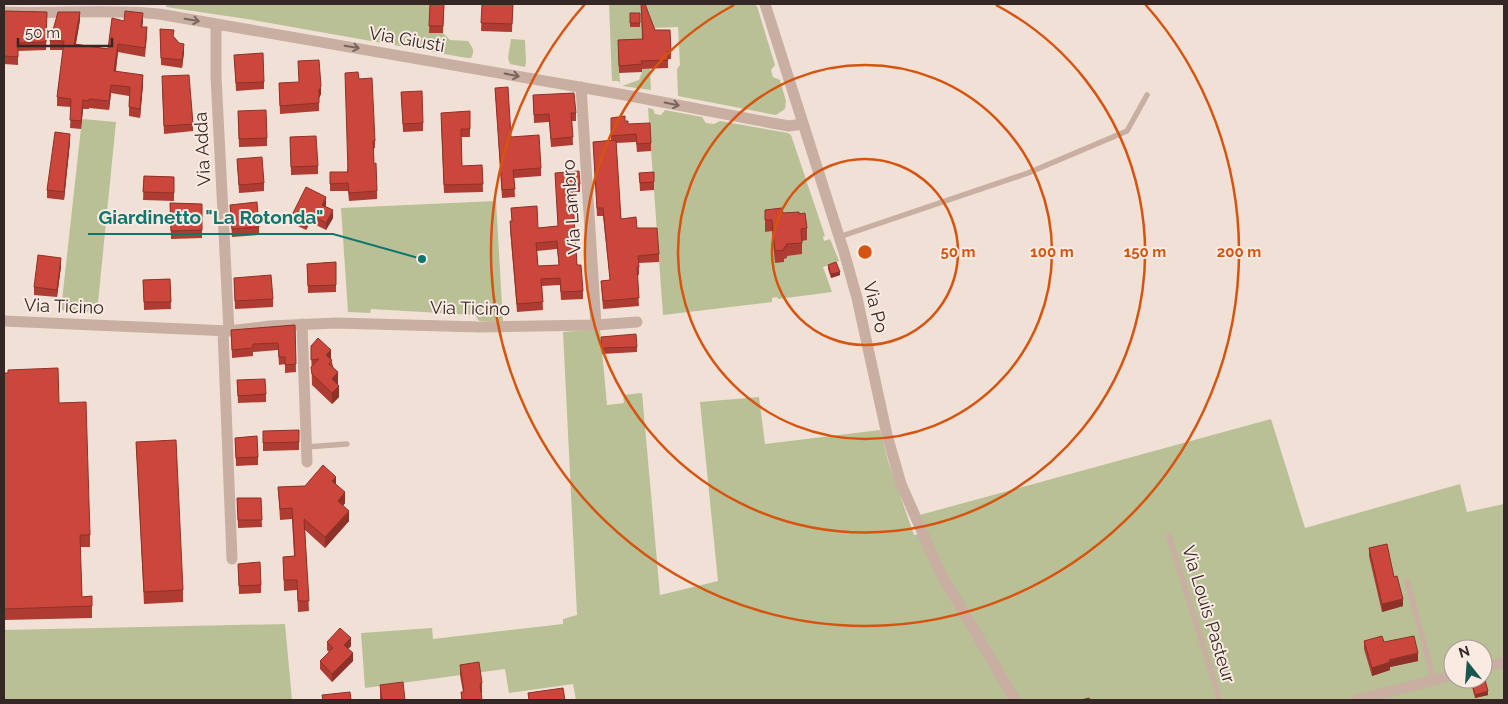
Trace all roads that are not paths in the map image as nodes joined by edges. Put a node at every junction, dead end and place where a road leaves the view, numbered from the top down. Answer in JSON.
{"nodes":[{"id":1,"x":765,"y":4,"type":"edge"},
{"id":2,"x":4,"y":12,"type":"edge"},
{"id":3,"x":216,"y":24,"type":"junction"},
{"id":4,"x":581,"y":87,"type":"junction"},
{"id":5,"x":1146,"y":94,"type":"dead end"},
{"id":6,"x":803,"y":124,"type":"junction"},
{"id":7,"x":839,"y":237,"type":"junction"},
{"id":8,"x":4,"y":321,"type":"edge"},
{"id":9,"x":637,"y":322,"type":"dead end"},
{"id":10,"x":302,"y":324,"type":"junction"},
{"id":11,"x":596,"y":325,"type":"junction"},
{"id":12,"x":226,"y":331,"type":"junction"},
{"id":13,"x":347,"y":444,"type":"dead end"},
{"id":14,"x":306,"y":447,"type":"junction"},
{"id":15,"x":307,"y":462,"type":"dead end"},
{"id":16,"x":1169,"y":536,"type":"dead end"},
{"id":17,"x":232,"y":559,"type":"dead end"},
{"id":18,"x":1408,"y":581,"type":"dead end"},
{"id":19,"x":1443,"y":678,"type":"edge"},
{"id":20,"x":1434,"y":680,"type":"junction"},
{"id":21,"x":1015,"y":700,"type":"edge"},
{"id":22,"x":1220,"y":700,"type":"edge"},
{"id":23,"x":1357,"y":700,"type":"edge"}],
"edges":[{"from":1,"to":6,"type":"street","name":"Via Po"},
{"from":2,"to":3,"type":"street","name":"Via Giusti","one_way":true},
{"from":3,"to":4,"type":"street","name":"Via Giusti","one_way":true},
{"from":3,"to":12,"type":"street","name":"Via Adda"},
{"from":4,"to":6,"type":"street","name":"Via Giusti","one_way":true},
{"from":4,"to":11,"type":"street","name":"Via Lambro"},
{"from":5,"to":7,"type":"lane"},
{"from":6,"to":7,"type":"street","name":"Via Po"},
{"from":7,"to":21,"type":"street","name":"Via Po"},
{"from":8,"to":12,"type":"street","name":"Via Ticino"},
{"from":9,"to":11,"type":"street","name":"Via Ticino"},
{"from":10,"to":11,"type":"street","name":"Via Ticino"},
{"from":10,"to":12,"type":"street","name":"Via Ticino"},
{"from":10,"to":14,"type":"street"},
{"from":12,"to":17,"type":"street","name":"Via Adda"},
{"from":13,"to":14,"type":"lane"},
{"from":14,"to":15,"type":"street"},
{"from":16,"to":22,"type":"lane","name":"Via Louis Pasteur"},
{"from":18,"to":20,"type":"lane"},
{"from":19,"to":20,"type":"street"},
{"from":20,"to":23,"type":"street"}]}
